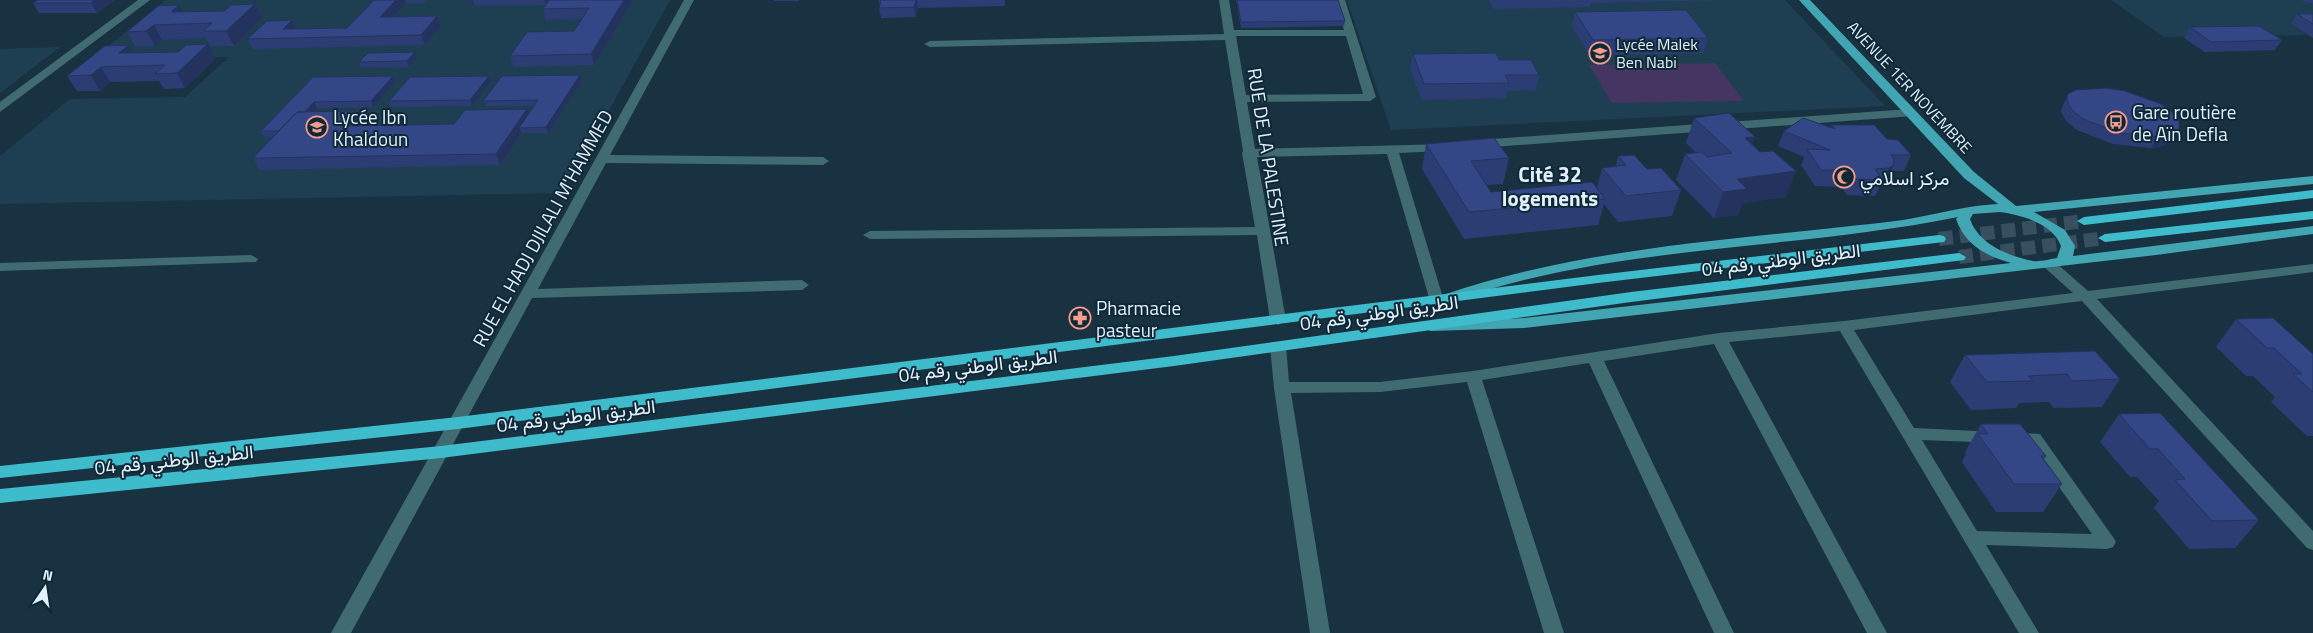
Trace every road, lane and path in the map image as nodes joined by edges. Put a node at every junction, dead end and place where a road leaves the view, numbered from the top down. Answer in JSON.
{"nodes":[{"id":1,"x":145,"y":0,"type":"edge"},
{"id":2,"x":689,"y":0,"type":"edge"},
{"id":3,"x":1224,"y":0,"type":"edge"},
{"id":4,"x":1340,"y":0,"type":"edge"},
{"id":5,"x":1804,"y":0,"type":"edge"},
{"id":6,"x":1350,"y":33,"type":"junction"},
{"id":7,"x":1230,"y":35,"type":"junction"},
{"id":8,"x":930,"y":44,"type":"dead end"},
{"id":9,"x":1240,"y":99,"type":"junction"},
{"id":10,"x":0,"y":108,"type":"edge"},
{"id":11,"x":1910,"y":113,"type":"junction"},
{"id":12,"x":1392,"y":150,"type":"junction"},
{"id":13,"x":1248,"y":153,"type":"junction"},
{"id":14,"x":601,"y":159,"type":"junction"},
{"id":15,"x":823,"y":161,"type":"dead end"},
{"id":16,"x":1969,"y":175,"type":"junction"},
{"id":17,"x":2313,"y":180,"type":"edge"},
{"id":18,"x":2313,"y":194,"type":"edge"},
{"id":19,"x":2014,"y":209,"type":"junction"},
{"id":20,"x":1971,"y":211,"type":"junction"},
{"id":21,"x":2313,"y":214,"type":"edge"},
{"id":22,"x":2084,"y":221,"type":"tunnel mouth"},
{"id":23,"x":1262,"y":230,"type":"junction"},
{"id":24,"x":2313,"y":230,"type":"edge"},
{"id":25,"x":870,"y":234,"type":"dead end"},
{"id":26,"x":2105,"y":238,"type":"tunnel mouth"},
{"id":27,"x":1939,"y":239,"type":"tunnel mouth"},
{"id":28,"x":1959,"y":257,"type":"tunnel mouth"},
{"id":29,"x":251,"y":259,"type":"dead end"},
{"id":30,"x":2049,"y":263,"type":"junction"},
{"id":31,"x":0,"y":267,"type":"edge"},
{"id":32,"x":2313,"y":268,"type":"edge"},
{"id":33,"x":802,"y":285,"type":"dead end"},
{"id":34,"x":527,"y":294,"type":"junction"},
{"id":35,"x":2086,"y":297,"type":"junction"},
{"id":36,"x":1437,"y":301,"type":"junction"},
{"id":37,"x":1278,"y":320,"type":"junction"},
{"id":38,"x":1844,"y":326,"type":"junction"},
{"id":39,"x":1400,"y":330,"type":"junction"},
{"id":40,"x":1719,"y":338,"type":"junction"},
{"id":41,"x":1278,"y":346,"type":"junction"},
{"id":42,"x":1596,"y":359,"type":"junction"},
{"id":43,"x":1473,"y":376,"type":"junction"},
{"id":44,"x":1282,"y":388,"type":"junction"},
{"id":45,"x":458,"y":423,"type":"junction"},
{"id":46,"x":1907,"y":434,"type":"junction"},
{"id":47,"x":441,"y":452,"type":"junction"},
{"id":48,"x":0,"y":472,"type":"edge"},
{"id":49,"x":0,"y":496,"type":"edge"},
{"id":50,"x":1973,"y":538,"type":"junction"},
{"id":51,"x":2313,"y":542,"type":"edge"},
{"id":52,"x":341,"y":633,"type":"edge"},
{"id":53,"x":1320,"y":633,"type":"edge"},
{"id":54,"x":1554,"y":633,"type":"edge"},
{"id":55,"x":1724,"y":633,"type":"edge"},
{"id":56,"x":1877,"y":633,"type":"edge"},
{"id":57,"x":2029,"y":633,"type":"edge"}],
"edges":[{"from":1,"to":10,"type":"street"},
{"from":2,"to":14,"type":"street","name":"RUE EL HADJ DJILALI M'HAMMED"},
{"from":3,"to":7,"type":"street","name":"RUE DE LA PALESTINE"},
{"from":4,"to":6,"type":"street"},
{"from":5,"to":11,"type":"main road","name":"AVENUE 1ER NOVEMBRE"},
{"from":6,"to":7,"type":"street"},
{"from":6,"to":9,"type":"street"},
{"from":7,"to":8,"type":"street"},
{"from":7,"to":9,"type":"street","name":"RUE DE LA PALESTINE"},
{"from":9,"to":13,"type":"street","name":"RUE DE LA PALESTINE"},
{"from":11,"to":12,"type":"street"},
{"from":11,"to":16,"type":"main road","name":"AVENUE 1ER NOVEMBRE"},
{"from":12,"to":13,"type":"street"},
{"from":12,"to":36,"type":"street"},
{"from":13,"to":23,"type":"street","name":"RUE DE LA PALESTINE"},
{"from":14,"to":15,"type":"street"},
{"from":14,"to":34,"type":"street","name":"RUE EL HADJ DJILALI M'HAMMED"},
{"from":16,"to":19,"type":"main road","name":"AVENUE 1ER NOVEMBRE"},
{"from":16,"to":20,"type":"main road","name":"AVENUE 1ER NOVEMBRE"},
{"from":17,"to":19,"type":"main road"},
{"from":18,"to":22,"type":"highway"},
{"from":19,"to":20,"type":"main road"},
{"from":19,"to":30,"type":"main road"},
{"from":20,"to":30,"type":"main road","name":"AVENUE 1ER NOVEMBRE"},
{"from":20,"to":36,"type":"main road"},
{"from":21,"to":26,"type":"highway"},
{"from":23,"to":25,"type":"street"},
{"from":23,"to":37,"type":"street","name":"RUE DE LA PALESTINE"},
{"from":24,"to":30,"type":"main road"},
{"from":27,"to":36,"type":"highway","name":"الطريق الوطني رقم 04"},
{"from":28,"to":39,"type":"highway","name":"الطريق الوطني رقم 04"},
{"from":29,"to":31,"type":"street"},
{"from":30,"to":35,"type":"street"},
{"from":30,"to":39,"type":"main road"},
{"from":32,"to":35,"type":"street"},
{"from":33,"to":34,"type":"street"},
{"from":34,"to":45,"type":"street","name":"RUE EL HADJ DJILALI M'HAMMED"},
{"from":35,"to":38,"type":"street"},
{"from":35,"to":51,"type":"street"},
{"from":36,"to":37,"type":"highway","name":"الطريق الوطني رقم 04"},
{"from":37,"to":45,"type":"highway","name":"الطريق الوطني رقم 04"},
{"from":38,"to":40,"type":"street"},
{"from":38,"to":46,"type":"street"},
{"from":39,"to":41,"type":"highway","name":"الطريق الوطني رقم 04"},
{"from":40,"to":42,"type":"street"},
{"from":40,"to":56,"type":"street"},
{"from":41,"to":44,"type":"street"},
{"from":41,"to":47,"type":"highway","name":"الطريق الوطني رقم 04"},
{"from":42,"to":43,"type":"street"},
{"from":42,"to":55,"type":"street"},
{"from":43,"to":44,"type":"street"},
{"from":43,"to":54,"type":"street"},
{"from":44,"to":53,"type":"street"},
{"from":45,"to":47,"type":"street","name":"RUE EL HADJ DJILALI M'HAMMED"},
{"from":45,"to":48,"type":"highway","name":"الطريق الوطني رقم 04"},
{"from":46,"to":50,"type":"street"},
{"from":46,"to":50,"type":"street"},
{"from":47,"to":49,"type":"highway","name":"الطريق الوطني رقم 04"},
{"from":47,"to":52,"type":"street","name":"RUE EL HADJ DJILALI M'HAMMED"},
{"from":50,"to":57,"type":"street"}]}
